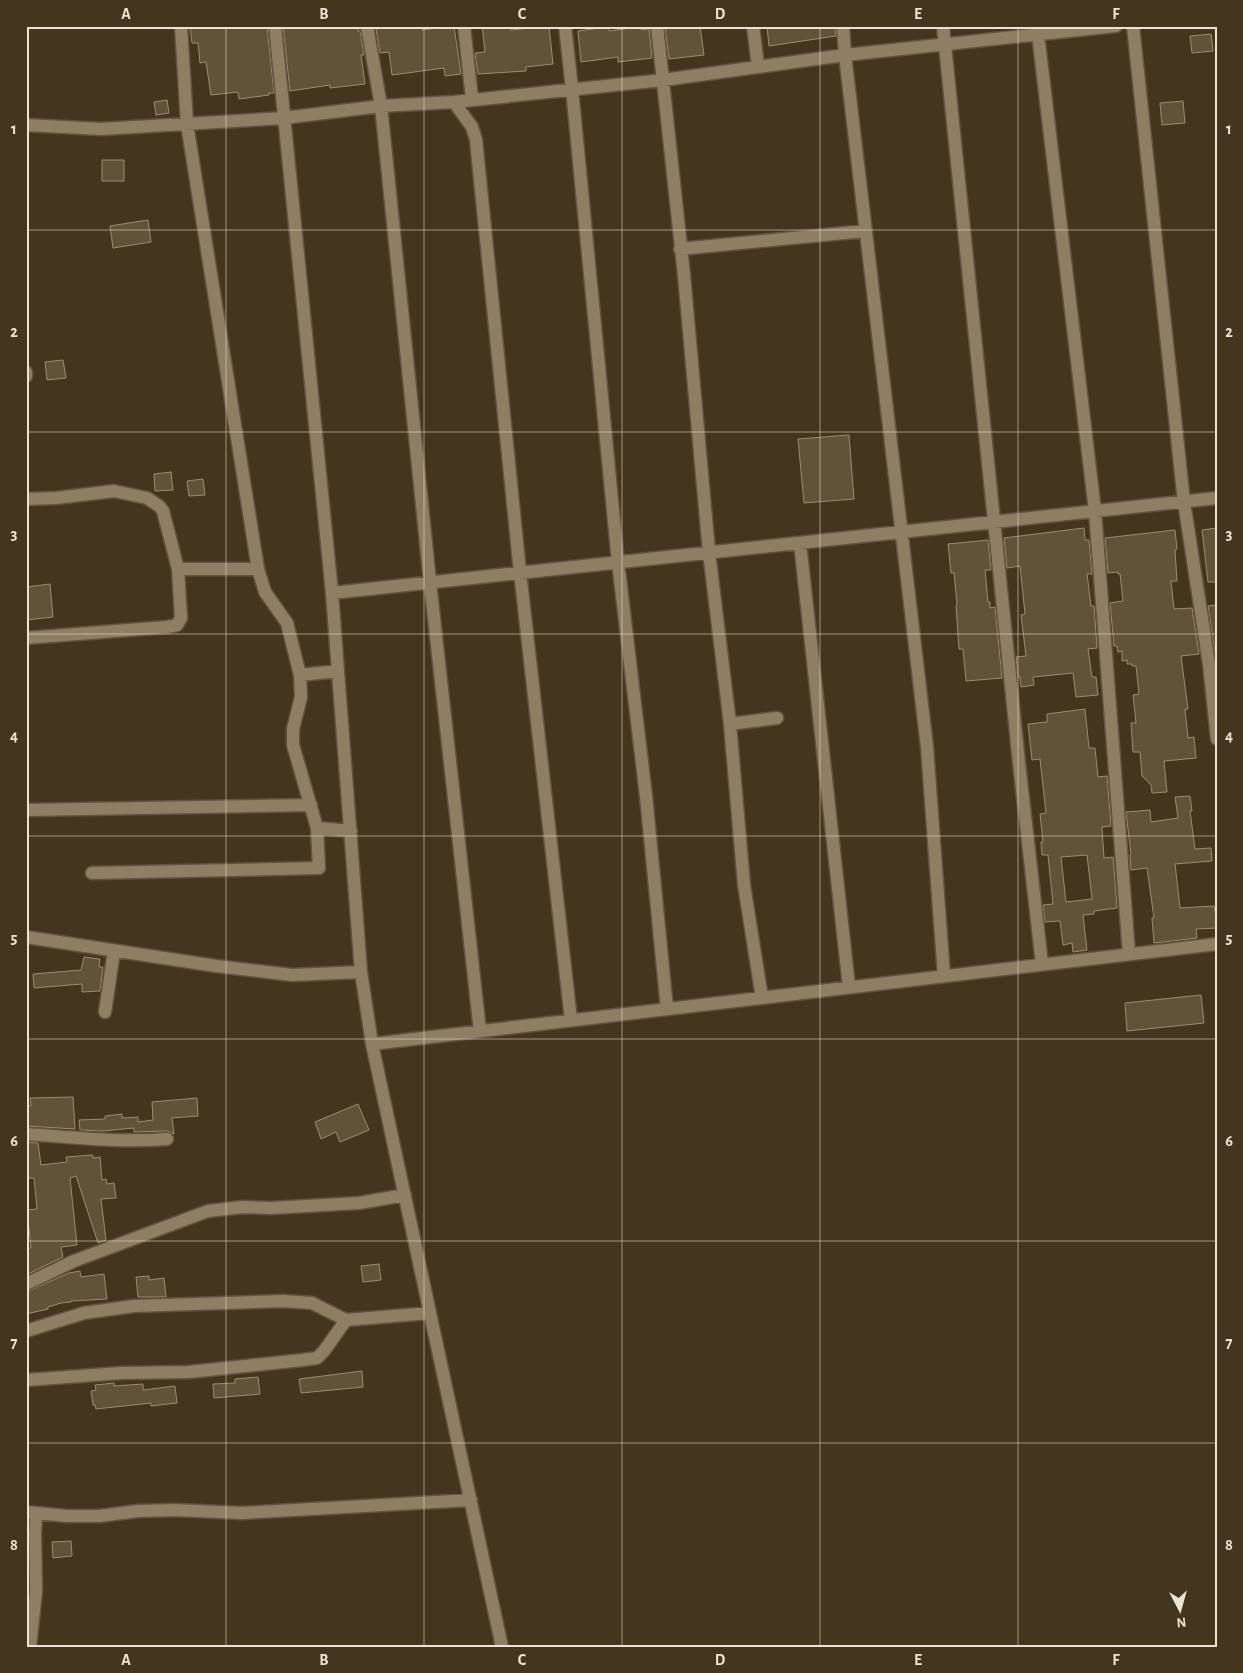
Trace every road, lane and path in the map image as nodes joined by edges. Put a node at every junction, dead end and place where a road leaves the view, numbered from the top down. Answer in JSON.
{"nodes":[{"id":1,"x":180,"y":26,"type":"edge"},
{"id":2,"x":275,"y":26,"type":"edge"},
{"id":3,"x":367,"y":26,"type":"edge"},
{"id":4,"x":464,"y":26,"type":"edge"},
{"id":5,"x":565,"y":26,"type":"edge"},
{"id":6,"x":657,"y":26,"type":"edge"},
{"id":7,"x":753,"y":26,"type":"edge"},
{"id":8,"x":843,"y":26,"type":"edge"},
{"id":9,"x":943,"y":26,"type":"edge"},
{"id":10,"x":1116,"y":26,"type":"edge"},
{"id":11,"x":1133,"y":26,"type":"edge"},
{"id":12,"x":1038,"y":30,"type":"edge"},
{"id":13,"x":945,"y":45,"type":"junction"},
{"id":14,"x":845,"y":55,"type":"junction"},
{"id":15,"x":758,"y":66,"type":"junction"},
{"id":16,"x":663,"y":80,"type":"junction"},
{"id":17,"x":572,"y":89,"type":"junction"},
{"id":18,"x":472,"y":99,"type":"junction"},
{"id":19,"x":454,"y":102,"type":"junction"},
{"id":20,"x":381,"y":106,"type":"junction"},
{"id":21,"x":284,"y":118,"type":"junction"},
{"id":22,"x":188,"y":124,"type":"junction"},
{"id":23,"x":26,"y":125,"type":"edge"},
{"id":24,"x":865,"y":231,"type":"junction"},
{"id":25,"x":680,"y":249,"type":"junction"},
{"id":26,"x":26,"y":372,"type":"edge"},
{"id":27,"x":26,"y":376,"type":"edge"},
{"id":28,"x":1217,"y":498,"type":"edge"},
{"id":29,"x":26,"y":499,"type":"edge"},
{"id":30,"x":1184,"y":502,"type":"junction"},
{"id":31,"x":1095,"y":511,"type":"junction"},
{"id":32,"x":994,"y":522,"type":"junction"},
{"id":33,"x":900,"y":532,"type":"junction"},
{"id":34,"x":800,"y":543,"type":"junction"},
{"id":35,"x":709,"y":552,"type":"junction"},
{"id":36,"x":618,"y":562,"type":"junction"},
{"id":37,"x":178,"y":568,"type":"junction"},
{"id":38,"x":258,"y":569,"type":"junction"},
{"id":39,"x":520,"y":572,"type":"junction"},
{"id":40,"x":430,"y":582,"type":"junction"},
{"id":41,"x":332,"y":593,"type":"junction"},
{"id":42,"x":26,"y":638,"type":"edge"},
{"id":43,"x":338,"y":671,"type":"junction"},
{"id":44,"x":300,"y":675,"type":"junction"},
{"id":45,"x":777,"y":718,"type":"dead end"},
{"id":46,"x":730,"y":724,"type":"junction"},
{"id":47,"x":1217,"y":739,"type":"edge"},
{"id":48,"x":311,"y":805,"type":"junction"},
{"id":49,"x":26,"y":810,"type":"edge"},
{"id":50,"x":317,"y":828,"type":"junction"},
{"id":51,"x":350,"y":832,"type":"junction"},
{"id":52,"x":92,"y":873,"type":"dead end"},
{"id":53,"x":26,"y":937,"type":"edge"},
{"id":54,"x":1217,"y":944,"type":"edge"},
{"id":55,"x":114,"y":951,"type":"junction"},
{"id":56,"x":1129,"y":954,"type":"junction"},
{"id":57,"x":1042,"y":964,"type":"junction"},
{"id":58,"x":362,"y":972,"type":"junction"},
{"id":59,"x":944,"y":976,"type":"junction"},
{"id":60,"x":849,"y":987,"type":"junction"},
{"id":61,"x":762,"y":998,"type":"junction"},
{"id":62,"x":667,"y":1009,"type":"junction"},
{"id":63,"x":105,"y":1012,"type":"dead end"},
{"id":64,"x":570,"y":1020,"type":"junction"},
{"id":65,"x":480,"y":1031,"type":"junction"},
{"id":66,"x":372,"y":1044,"type":"junction"},
{"id":67,"x":26,"y":1134,"type":"edge"},
{"id":68,"x":167,"y":1139,"type":"dead end"},
{"id":69,"x":405,"y":1195,"type":"junction"},
{"id":70,"x":26,"y":1284,"type":"edge"},
{"id":71,"x":430,"y":1313,"type":"junction"},
{"id":72,"x":346,"y":1320,"type":"junction"},
{"id":73,"x":26,"y":1331,"type":"edge"},
{"id":74,"x":26,"y":1380,"type":"edge"},
{"id":75,"x":471,"y":1500,"type":"junction"},
{"id":76,"x":31,"y":1513,"type":"edge"},
{"id":77,"x":30,"y":1647,"type":"edge"},
{"id":78,"x":502,"y":1647,"type":"edge"}],
"edges":[{"from":1,"to":22,"type":"street"},
{"from":2,"to":21,"type":"street"},
{"from":3,"to":20,"type":"street"},
{"from":4,"to":18,"type":"street"},
{"from":5,"to":17,"type":"street"},
{"from":6,"to":16,"type":"street"},
{"from":7,"to":15,"type":"street"},
{"from":8,"to":14,"type":"street"},
{"from":9,"to":13,"type":"street"},
{"from":10,"to":12,"type":"street"},
{"from":11,"to":30,"type":"street"},
{"from":12,"to":13,"type":"street"},
{"from":12,"to":31,"type":"street"},
{"from":13,"to":14,"type":"street"},
{"from":13,"to":32,"type":"street"},
{"from":14,"to":15,"type":"street"},
{"from":14,"to":24,"type":"street"},
{"from":15,"to":16,"type":"street"},
{"from":16,"to":17,"type":"street"},
{"from":16,"to":25,"type":"street"},
{"from":17,"to":18,"type":"street"},
{"from":17,"to":36,"type":"street"},
{"from":18,"to":19,"type":"street"},
{"from":19,"to":20,"type":"street"},
{"from":19,"to":39,"type":"street"},
{"from":20,"to":21,"type":"street"},
{"from":20,"to":40,"type":"street"},
{"from":21,"to":22,"type":"street"},
{"from":21,"to":41,"type":"street"},
{"from":22,"to":23,"type":"street"},
{"from":22,"to":38,"type":"street"},
{"from":24,"to":25,"type":"street"},
{"from":24,"to":33,"type":"street"},
{"from":25,"to":35,"type":"street"},
{"from":26,"to":27,"type":"street"},
{"from":28,"to":30,"type":"street"},
{"from":29,"to":37,"type":"street"},
{"from":30,"to":31,"type":"street"},
{"from":30,"to":47,"type":"street"},
{"from":31,"to":32,"type":"street"},
{"from":31,"to":56,"type":"street"},
{"from":32,"to":33,"type":"street"},
{"from":32,"to":57,"type":"street"},
{"from":33,"to":34,"type":"street"},
{"from":33,"to":59,"type":"street"},
{"from":34,"to":35,"type":"street"},
{"from":34,"to":60,"type":"street"},
{"from":35,"to":36,"type":"street"},
{"from":35,"to":46,"type":"street"},
{"from":36,"to":39,"type":"street"},
{"from":36,"to":62,"type":"street"},
{"from":37,"to":38,"type":"street"},
{"from":37,"to":42,"type":"street"},
{"from":38,"to":44,"type":"street"},
{"from":39,"to":40,"type":"street"},
{"from":39,"to":64,"type":"street"},
{"from":40,"to":41,"type":"street"},
{"from":40,"to":65,"type":"street"},
{"from":41,"to":43,"type":"street"},
{"from":43,"to":44,"type":"street"},
{"from":43,"to":51,"type":"street"},
{"from":44,"to":48,"type":"street"},
{"from":45,"to":46,"type":"street"},
{"from":46,"to":61,"type":"street"},
{"from":48,"to":49,"type":"street"},
{"from":48,"to":50,"type":"street"},
{"from":50,"to":51,"type":"street"},
{"from":50,"to":52,"type":"street"},
{"from":51,"to":58,"type":"street"},
{"from":53,"to":55,"type":"street"},
{"from":54,"to":56,"type":"street"},
{"from":55,"to":58,"type":"street"},
{"from":55,"to":63,"type":"street"},
{"from":56,"to":57,"type":"street"},
{"from":57,"to":59,"type":"street"},
{"from":58,"to":66,"type":"street"},
{"from":59,"to":60,"type":"street"},
{"from":60,"to":61,"type":"street"},
{"from":61,"to":62,"type":"street"},
{"from":62,"to":64,"type":"street"},
{"from":64,"to":65,"type":"street"},
{"from":65,"to":66,"type":"street"},
{"from":66,"to":69,"type":"street"},
{"from":67,"to":68,"type":"street"},
{"from":69,"to":70,"type":"street"},
{"from":69,"to":71,"type":"street"},
{"from":71,"to":72,"type":"street"},
{"from":71,"to":75,"type":"street"},
{"from":72,"to":73,"type":"street"},
{"from":72,"to":74,"type":"street"},
{"from":75,"to":76,"type":"street"},
{"from":75,"to":78,"type":"street"},
{"from":76,"to":77,"type":"street"}]}
